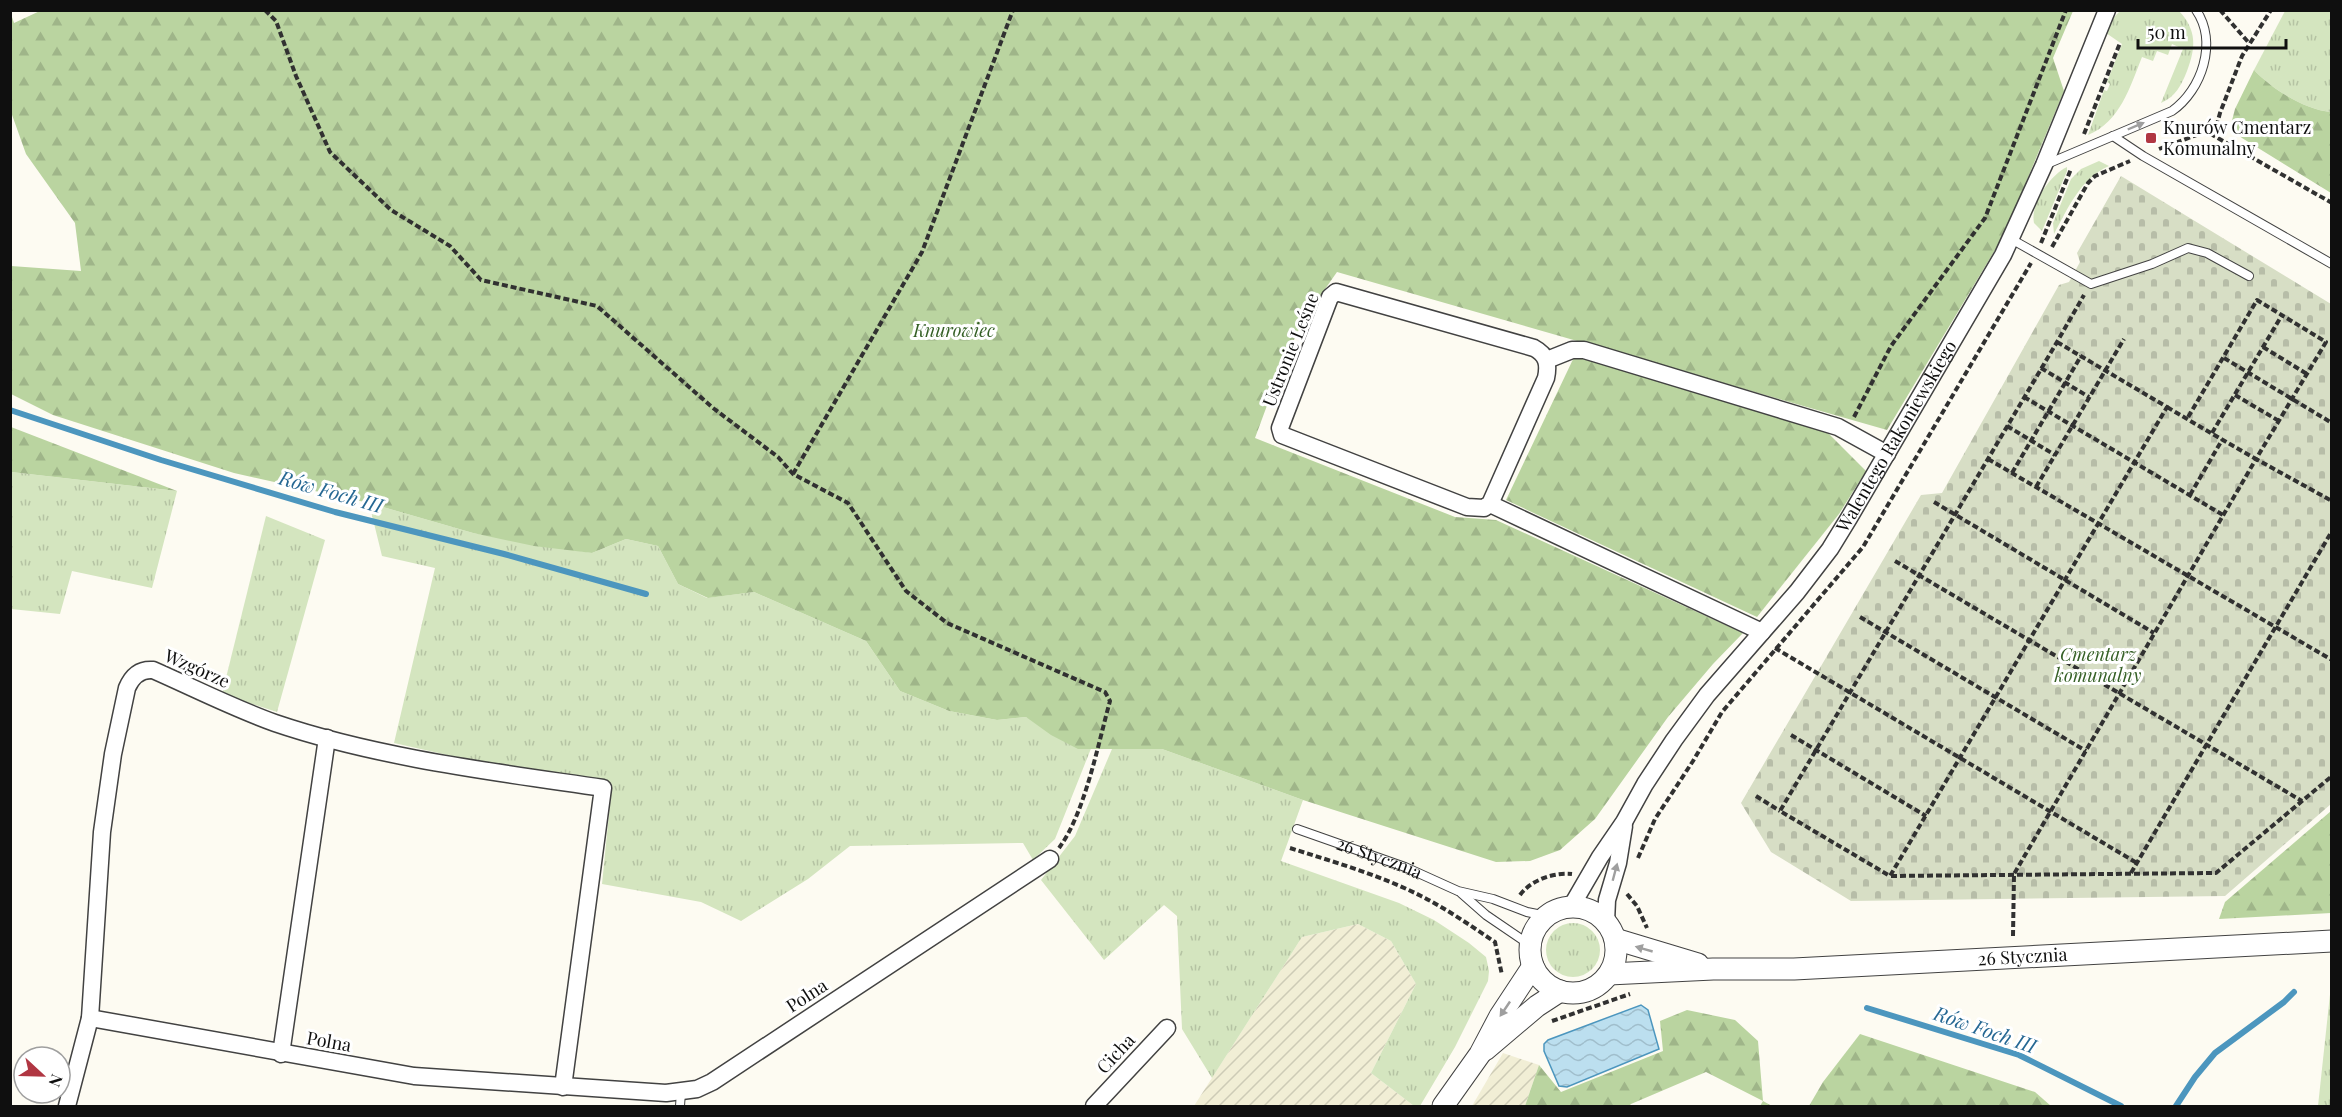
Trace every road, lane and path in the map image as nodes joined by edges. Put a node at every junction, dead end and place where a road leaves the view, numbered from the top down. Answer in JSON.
{"nodes":[{"id":1,"x":265,"y":10,"type":"edge"},
{"id":2,"x":1013,"y":10,"type":"edge"},
{"id":3,"x":2066,"y":10,"type":"edge"},
{"id":4,"x":2107,"y":10,"type":"edge"},
{"id":5,"x":2196,"y":10,"type":"edge"},
{"id":6,"x":2220,"y":10,"type":"edge"},
{"id":7,"x":2271,"y":10,"type":"edge"},
{"id":8,"x":2249,"y":43,"type":"junction"},
{"id":9,"x":2214,"y":135,"type":"dead end"},
{"id":10,"x":2113,"y":136,"type":"junction"},
{"id":11,"x":2044,"y":165,"type":"junction"},
{"id":12,"x":2011,"y":239,"type":"junction"},
{"id":13,"x":2331,"y":264,"type":"edge"},
{"id":14,"x":2249,"y":276,"type":"dead end"},
{"id":15,"x":2091,"y":284,"type":"junction"},
{"id":16,"x":2282,"y":315,"type":"junction"},
{"id":17,"x":2124,"y":339,"type":"dead end"},
{"id":18,"x":2057,"y":342,"type":"junction"},
{"id":19,"x":2326,"y":342,"type":"junction"},
{"id":20,"x":2331,"y":345,"type":"edge"},
{"id":21,"x":2263,"y":347,"type":"junction"},
{"id":22,"x":2081,"y":356,"type":"junction"},
{"id":23,"x":2224,"y":358,"type":"junction"},
{"id":24,"x":1547,"y":360,"type":"junction"},
{"id":25,"x":2041,"y":369,"type":"junction"},
{"id":26,"x":2105,"y":370,"type":"junction"},
{"id":27,"x":2248,"y":372,"type":"junction"},
{"id":28,"x":2307,"y":374,"type":"junction"},
{"id":29,"x":2065,"y":383,"type":"junction"},
{"id":30,"x":2235,"y":395,"type":"junction"},
{"id":31,"x":2024,"y":397,"type":"junction"},
{"id":32,"x":2089,"y":397,"type":"junction"},
{"id":33,"x":2292,"y":399,"type":"junction"},
{"id":34,"x":2167,"y":407,"type":"junction"},
{"id":35,"x":2048,"y":411,"type":"junction"},
{"id":36,"x":2187,"y":419,"type":"junction"},
{"id":37,"x":2279,"y":421,"type":"junction"},
{"id":38,"x":2331,"y":423,"type":"edge"},
{"id":39,"x":2007,"y":426,"type":"junction"},
{"id":40,"x":2072,"y":426,"type":"junction"},
{"id":41,"x":1847,"y":431,"type":"junction"},
{"id":42,"x":2211,"y":433,"type":"junction"},
{"id":43,"x":2031,"y":440,"type":"junction"},
{"id":44,"x":2222,"y":440,"type":"junction"},
{"id":45,"x":1887,"y":453,"type":"junction"},
{"id":46,"x":2055,"y":455,"type":"junction"},
{"id":47,"x":1988,"y":459,"type":"junction"},
{"id":48,"x":2256,"y":459,"type":"junction"},
{"id":49,"x":2134,"y":462,"type":"junction"},
{"id":50,"x":2012,"y":473,"type":"junction"},
{"id":51,"x":793,"y":474,"type":"junction"},
{"id":52,"x":2036,"y":487,"type":"junction"},
{"id":53,"x":2190,"y":495,"type":"junction"},
{"id":54,"x":2331,"y":501,"type":"edge"},
{"id":55,"x":1934,"y":502,"type":"dead end"},
{"id":56,"x":1490,"y":504,"type":"junction"},
{"id":57,"x":1955,"y":514,"type":"junction"},
{"id":58,"x":2223,"y":515,"type":"junction"},
{"id":59,"x":2098,"y":524,"type":"junction"},
{"id":60,"x":2331,"y":531,"type":"edge"},
{"id":61,"x":1895,"y":561,"type":"dead end"},
{"id":62,"x":1919,"y":575,"type":"junction"},
{"id":63,"x":2187,"y":577,"type":"junction"},
{"id":64,"x":2065,"y":580,"type":"junction"},
{"id":65,"x":1860,"y":616,"type":"dead end"},
{"id":66,"x":2274,"y":627,"type":"junction"},
{"id":67,"x":1762,"y":632,"type":"junction"},
{"id":68,"x":1886,"y":632,"type":"junction"},
{"id":69,"x":2154,"y":633,"type":"junction"},
{"id":70,"x":2029,"y":641,"type":"junction"},
{"id":71,"x":2331,"y":660,"type":"edge"},
{"id":72,"x":1850,"y":693,"type":"junction"},
{"id":73,"x":2119,"y":694,"type":"junction"},
{"id":74,"x":1996,"y":698,"type":"junction"},
{"id":75,"x":1791,"y":735,"type":"dead end"},
{"id":76,"x":327,"y":738,"type":"junction"},
{"id":77,"x":2205,"y":744,"type":"junction"},
{"id":78,"x":1816,"y":750,"type":"junction"},
{"id":79,"x":2085,"y":751,"type":"junction"},
{"id":80,"x":1960,"y":758,"type":"junction"},
{"id":81,"x":2331,"y":776,"type":"edge"},
{"id":82,"x":1756,"y":796,"type":"dead end"},
{"id":83,"x":2301,"y":801,"type":"junction"},
{"id":84,"x":1780,"y":811,"type":"junction"},
{"id":85,"x":2050,"y":812,"type":"junction"},
{"id":86,"x":1926,"y":816,"type":"junction"},
{"id":87,"x":1624,"y":822,"type":"junction"},
{"id":88,"x":1297,"y":829,"type":"dead end"},
{"id":89,"x":1290,"y":848,"type":"dead end"},
{"id":90,"x":1050,"y":860,"type":"joint"},
{"id":91,"x":1637,"y":861,"type":"dead end"},
{"id":92,"x":2137,"y":863,"type":"junction"},
{"id":93,"x":2131,"y":873,"type":"junction"},
{"id":94,"x":2014,"y":874,"type":"junction"},
{"id":95,"x":1890,"y":876,"type":"junction"},
{"id":96,"x":1458,"y":891,"type":"junction"},
{"id":97,"x":1571,"y":907,"type":"junction"},
{"id":98,"x":1547,"y":916,"type":"junction"},
{"id":99,"x":1611,"y":931,"type":"junction"},
{"id":100,"x":2013,"y":936,"type":"dead end"},
{"id":101,"x":2331,"y":941,"type":"edge"},
{"id":102,"x":1532,"y":956,"type":"junction"},
{"id":103,"x":1713,"y":969,"type":"junction"},
{"id":104,"x":1608,"y":974,"type":"junction"},
{"id":105,"x":1560,"y":991,"type":"junction"},
{"id":106,"x":1633,"y":993,"type":"dead end"},
{"id":107,"x":1514,"y":995,"type":"junction"},
{"id":108,"x":1531,"y":1011,"type":"junction"},
{"id":109,"x":90,"y":1018,"type":"junction"},
{"id":110,"x":1167,"y":1028,"type":"dead end"},
{"id":111,"x":281,"y":1054,"type":"junction"},
{"id":112,"x":1480,"y":1054,"type":"junction"},
{"id":113,"x":563,"y":1087,"type":"junction"},
{"id":114,"x":680,"y":1100,"type":"edge"},
{"id":115,"x":66,"y":1107,"type":"edge"},
{"id":116,"x":1094,"y":1107,"type":"edge"},
{"id":117,"x":1443,"y":1107,"type":"edge"}],
"edges":[{"from":1,"to":51,"type":"path"},
{"from":2,"to":51,"type":"path"},
{"from":3,"to":41,"type":"path"},
{"from":4,"to":11,"type":"street","name":"Walentego Rakoniewskiego"},
{"from":10,"to":5,"type":"lane","one_way":true},
{"from":6,"to":8,"type":"path"},
{"from":7,"to":8,"type":"path"},
{"from":8,"to":9,"type":"path"},
{"from":10,"to":11,"type":"lane"},
{"from":10,"to":13,"type":"lane"},
{"from":11,"to":12,"type":"street","name":"Walentego Rakoniewskiego"},
{"from":12,"to":15,"type":"lane"},
{"from":12,"to":45,"type":"street","name":"Walentego Rakoniewskiego"},
{"from":14,"to":15,"type":"lane"},
{"from":15,"to":18,"type":"path"},
{"from":16,"to":19,"type":"path"},
{"from":16,"to":21,"type":"path"},
{"from":16,"to":23,"type":"path"},
{"from":17,"to":26,"type":"path"},
{"from":18,"to":22,"type":"path"},
{"from":18,"to":25,"type":"path"},
{"from":19,"to":20,"type":"path"},
{"from":19,"to":28,"type":"path"},
{"from":21,"to":27,"type":"path"},
{"from":21,"to":28,"type":"path"},
{"from":22,"to":26,"type":"path"},
{"from":22,"to":29,"type":"path"},
{"from":23,"to":27,"type":"path"},
{"from":23,"to":36,"type":"path"},
{"from":24,"to":41,"type":"street"},
{"from":24,"to":56,"type":"street"},
{"from":24,"to":56,"type":"street","name":"Ustronie Leśne"},
{"from":25,"to":29,"type":"path"},
{"from":25,"to":31,"type":"path"},
{"from":26,"to":32,"type":"path"},
{"from":26,"to":34,"type":"path"},
{"from":27,"to":30,"type":"path"},
{"from":27,"to":33,"type":"path"},
{"from":28,"to":33,"type":"path"},
{"from":29,"to":32,"type":"path"},
{"from":29,"to":35,"type":"path"},
{"from":30,"to":37,"type":"path"},
{"from":30,"to":42,"type":"path"},
{"from":31,"to":35,"type":"path"},
{"from":31,"to":39,"type":"path"},
{"from":32,"to":40,"type":"path"},
{"from":33,"to":37,"type":"path"},
{"from":33,"to":38,"type":"path"},
{"from":34,"to":36,"type":"path"},
{"from":34,"to":49,"type":"path"},
{"from":35,"to":40,"type":"path"},
{"from":35,"to":43,"type":"path"},
{"from":36,"to":42,"type":"path"},
{"from":37,"to":48,"type":"path"},
{"from":39,"to":43,"type":"path"},
{"from":39,"to":47,"type":"path"},
{"from":40,"to":46,"type":"path"},
{"from":40,"to":49,"type":"path"},
{"from":41,"to":45,"type":"street"},
{"from":42,"to":44,"type":"path"},
{"from":43,"to":46,"type":"path"},
{"from":43,"to":50,"type":"path"},
{"from":44,"to":48,"type":"path"},
{"from":44,"to":53,"type":"path"},
{"from":45,"to":67,"type":"street","name":"Walentego Rakoniewskiego"},
{"from":46,"to":52,"type":"path"},
{"from":47,"to":50,"type":"path"},
{"from":47,"to":57,"type":"path"},
{"from":48,"to":54,"type":"path"},
{"from":48,"to":58,"type":"path"},
{"from":49,"to":53,"type":"path"},
{"from":49,"to":59,"type":"path"},
{"from":50,"to":52,"type":"path"},
{"from":51,"to":90,"type":"path"},
{"from":52,"to":59,"type":"path"},
{"from":53,"to":58,"type":"path"},
{"from":55,"to":57,"type":"path"},
{"from":56,"to":67,"type":"street","name":"Ustronie Leśne"},
{"from":57,"to":62,"type":"path"},
{"from":57,"to":64,"type":"path"},
{"from":58,"to":63,"type":"path"},
{"from":59,"to":63,"type":"path"},
{"from":59,"to":64,"type":"path"},
{"from":60,"to":66,"type":"path"},
{"from":61,"to":62,"type":"path"},
{"from":62,"to":68,"type":"path"},
{"from":62,"to":70,"type":"path"},
{"from":63,"to":66,"type":"path"},
{"from":63,"to":69,"type":"path"},
{"from":64,"to":69,"type":"path"},
{"from":64,"to":70,"type":"path"},
{"from":65,"to":68,"type":"path"},
{"from":66,"to":71,"type":"path"},
{"from":66,"to":77,"type":"path"},
{"from":67,"to":87,"type":"street","name":"Walentego Rakoniewskiego"},
{"from":68,"to":72,"type":"path"},
{"from":68,"to":74,"type":"path"},
{"from":69,"to":73,"type":"path"},
{"from":70,"to":73,"type":"path"},
{"from":70,"to":74,"type":"path"},
{"from":72,"to":78,"type":"path"},
{"from":72,"to":80,"type":"path"},
{"from":72,"to":91,"type":"path"},
{"from":73,"to":77,"type":"path"},
{"from":73,"to":79,"type":"path"},
{"from":74,"to":79,"type":"path"},
{"from":74,"to":80,"type":"path"},
{"from":75,"to":78,"type":"path"},
{"from":76,"to":109,"type":"street","name":"Wzgórze"},
{"from":76,"to":111,"type":"street"},
{"from":76,"to":113,"type":"street","name":"Wzgórze"},
{"from":77,"to":83,"type":"path"},
{"from":77,"to":92,"type":"path"},
{"from":78,"to":84,"type":"path"},
{"from":78,"to":86,"type":"path"},
{"from":79,"to":85,"type":"path"},
{"from":80,"to":85,"type":"path"},
{"from":80,"to":86,"type":"path"},
{"from":81,"to":83,"type":"path"},
{"from":82,"to":84,"type":"path"},
{"from":83,"to":93,"type":"path"},
{"from":84,"to":95,"type":"path"},
{"from":85,"to":92,"type":"path"},
{"from":85,"to":94,"type":"path"},
{"from":86,"to":95,"type":"path"},
{"from":87,"to":97,"type":"street","name":"Walentego Rakoniewskiego"},
{"from":99,"to":87,"type":"street","name":"Walentego Rakoniewskiego","one_way":true},
{"from":88,"to":96,"type":"lane","name":"26 Stycznia"},
{"from":89,"to":107,"type":"path"},
{"from":90,"to":114,"type":"street","name":"Polna"},
{"from":92,"to":93,"type":"path"},
{"from":93,"to":94,"type":"path"},
{"from":94,"to":95,"type":"path"},
{"from":94,"to":100,"type":"path"},
{"from":96,"to":98,"type":"lane","name":"26 Stycznia"},
{"from":96,"to":102,"type":"lane","name":"26 Stycznia"},
{"from":97,"to":98,"type":"street"},
{"from":97,"to":99,"type":"street"},
{"from":98,"to":102,"type":"street"},
{"from":103,"to":99,"type":"street","name":"26 Stycznia","one_way":true},
{"from":99,"to":104,"type":"street"},
{"from":101,"to":103,"type":"street","name":"26 Stycznia"},
{"from":102,"to":105,"type":"street"},
{"from":102,"to":107,"type":"street"},
{"from":103,"to":104,"type":"street","name":"26 Stycznia"},
{"from":104,"to":105,"type":"street"},
{"from":105,"to":108,"type":"street"},
{"from":106,"to":108,"type":"path"},
{"from":107,"to":112,"type":"street","one_way":true},
{"from":108,"to":112,"type":"street"},
{"from":109,"to":111,"type":"street","name":"Polna"},
{"from":109,"to":115,"type":"street","name":"Wzgórze"},
{"from":110,"to":116,"type":"street","name":"Cicha"},
{"from":111,"to":113,"type":"street","name":"Polna"},
{"from":112,"to":117,"type":"street"},
{"from":113,"to":114,"type":"street","name":"Polna"}]}
